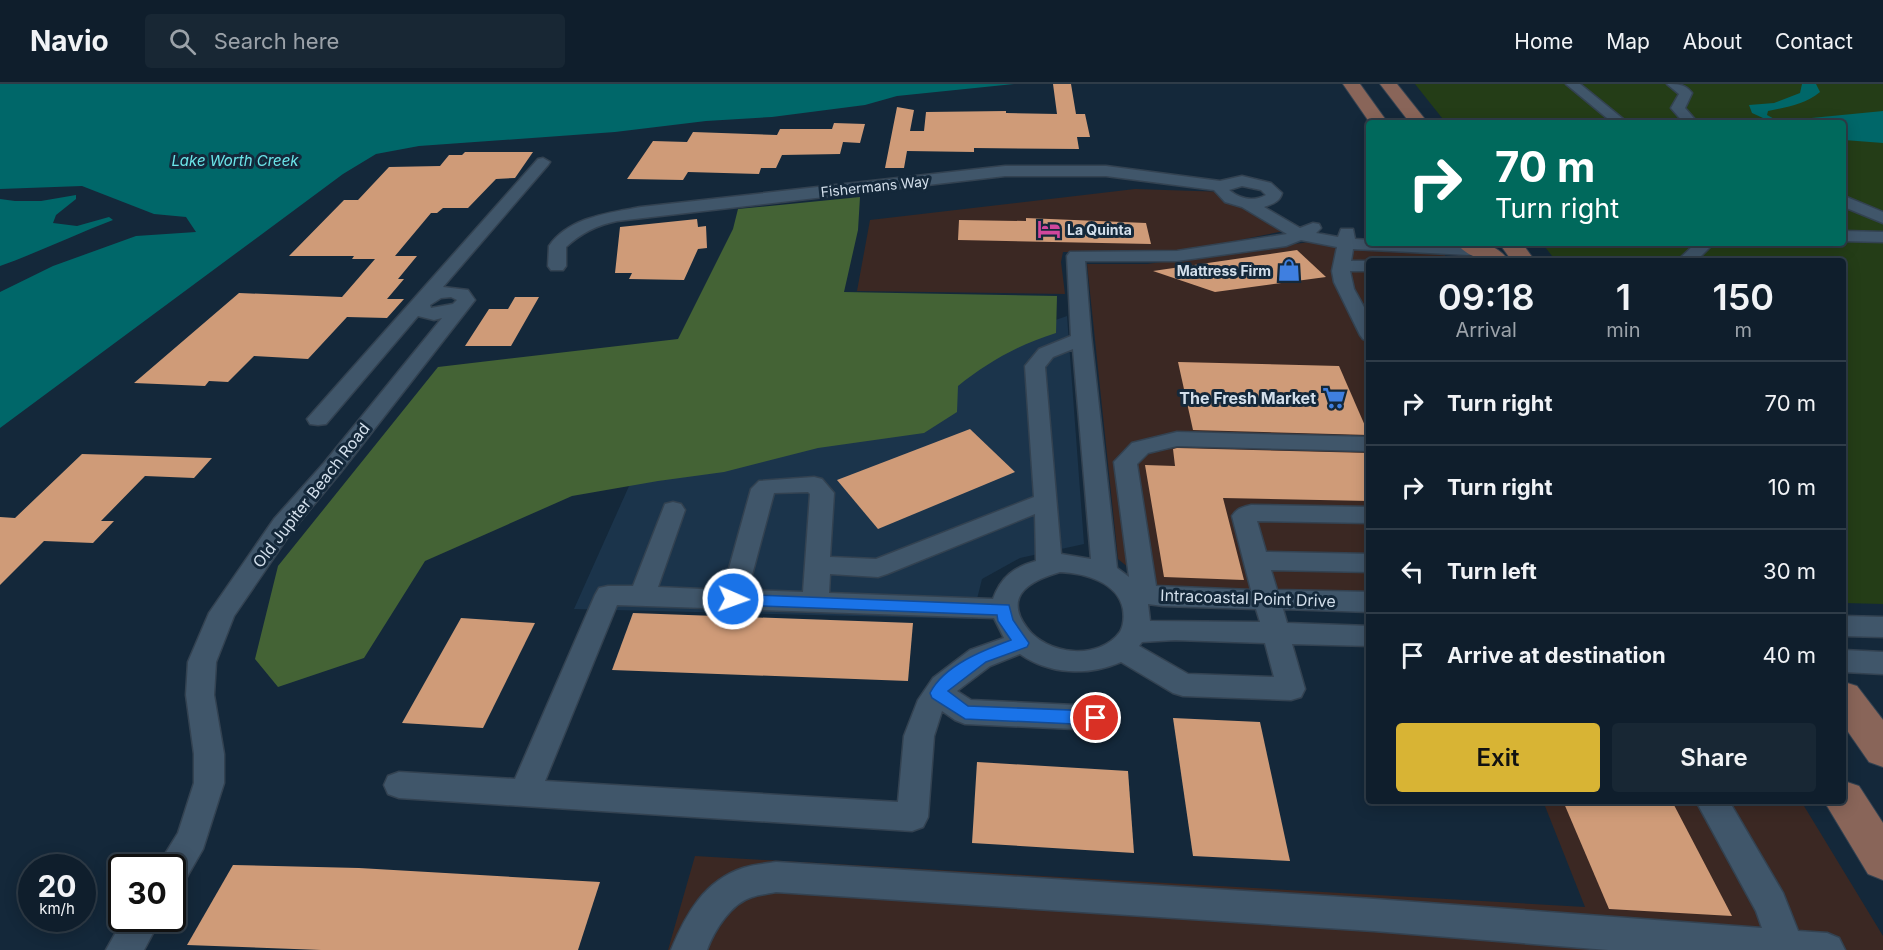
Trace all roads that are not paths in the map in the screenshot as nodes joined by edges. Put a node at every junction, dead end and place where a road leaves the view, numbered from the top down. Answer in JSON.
{"nodes":[{"id":1,"x":1351,"y":84,"type":"edge"},
{"id":2,"x":1388,"y":84,"type":"edge"},
{"id":3,"x":1572,"y":84,"type":"edge"},
{"id":4,"x":1673,"y":84,"type":"edge"},
{"id":5,"x":1377,"y":120,"type":"edge"},
{"id":6,"x":1417,"y":120,"type":"edge"},
{"id":7,"x":1617,"y":120,"type":"edge"},
{"id":8,"x":1688,"y":120,"type":"edge"},
{"id":9,"x":543,"y":162,"type":"dead end"},
{"id":10,"x":1222,"y":186,"type":"junction"},
{"id":11,"x":1269,"y":200,"type":"junction"},
{"id":12,"x":1846,"y":202,"type":"edge"},
{"id":13,"x":1246,"y":203,"type":"junction"},
{"id":14,"x":1883,"y":218,"type":"edge"},
{"id":15,"x":1307,"y":231,"type":"junction"},
{"id":16,"x":1366,"y":235,"type":"edge"},
{"id":17,"x":1846,"y":237,"type":"edge"},
{"id":18,"x":1883,"y":237,"type":"edge"},
{"id":19,"x":1347,"y":238,"type":"junction"},
{"id":20,"x":1366,"y":240,"type":"edge"},
{"id":21,"x":1436,"y":246,"type":"edge"},
{"id":22,"x":1512,"y":246,"type":"edge"},
{"id":23,"x":1703,"y":246,"type":"edge"},
{"id":24,"x":1469,"y":249,"type":"edge"},
{"id":25,"x":1495,"y":258,"type":"edge"},
{"id":26,"x":1522,"y":258,"type":"edge"},
{"id":27,"x":1689,"y":258,"type":"edge"},
{"id":28,"x":557,"y":266,"type":"dead end"},
{"id":29,"x":1343,"y":266,"type":"junction"},
{"id":30,"x":1366,"y":266,"type":"edge"},
{"id":31,"x":421,"y":303,"type":"junction"},
{"id":32,"x":1366,"y":327,"type":"edge"},
{"id":33,"x":1081,"y":337,"type":"junction"},
{"id":34,"x":318,"y":419,"type":"dead end"},
{"id":35,"x":1366,"y":444,"type":"edge"},
{"id":36,"x":1046,"y":501,"type":"junction"},
{"id":37,"x":673,"y":510,"type":"dead end"},
{"id":38,"x":1366,"y":515,"type":"edge"},
{"id":39,"x":1257,"y":561,"type":"junction"},
{"id":40,"x":1366,"y":563,"type":"edge"},
{"id":41,"x":818,"y":565,"type":"junction"},
{"id":42,"x":1049,"y":565,"type":"junction"},
{"id":43,"x":1105,"y":573,"type":"junction"},
{"id":44,"x":1136,"y":592,"type":"junction"},
{"id":45,"x":642,"y":596,"type":"junction"},
{"id":46,"x":733,"y":599,"type":"junction"},
{"id":47,"x":1267,"y":599,"type":"junction"},
{"id":48,"x":815,"y":602,"type":"junction"},
{"id":49,"x":1366,"y":602,"type":"edge"},
{"id":50,"x":1004,"y":609,"type":"junction"},
{"id":51,"x":1846,"y":626,"type":"edge"},
{"id":52,"x":1883,"y":627,"type":"edge"},
{"id":53,"x":1276,"y":633,"type":"junction"},
{"id":54,"x":1366,"y":636,"type":"edge"},
{"id":55,"x":1127,"y":640,"type":"junction"},
{"id":56,"x":1022,"y":643,"type":"junction"},
{"id":57,"x":1846,"y":661,"type":"edge"},
{"id":58,"x":1883,"y":663,"type":"edge"},
{"id":59,"x":938,"y":693,"type":"junction"},
{"id":60,"x":1846,"y":700,"type":"edge"},
{"id":61,"x":1096,"y":718,"type":"dead end"},
{"id":62,"x":1883,"y":750,"type":"edge"},
{"id":63,"x":399,"y":785,"type":"dead end"},
{"id":64,"x":524,"y":793,"type":"junction"},
{"id":65,"x":1846,"y":803,"type":"edge"},
{"id":66,"x":1715,"y":804,"type":"edge"},
{"id":67,"x":183,"y":854,"type":"edge"},
{"id":68,"x":1883,"y":860,"type":"edge"},
{"id":69,"x":135,"y":932,"type":"edge"},
{"id":70,"x":1787,"y":949,"type":"edge"},
{"id":71,"x":124,"y":950,"type":"edge"},
{"id":72,"x":689,"y":950,"type":"edge"},
{"id":73,"x":1827,"y":950,"type":"edge"}],
"edges":[{"from":1,"to":5,"type":"main road"},
{"from":2,"to":6,"type":"main road"},
{"from":3,"to":7,"type":"street"},
{"from":4,"to":8,"type":"street"},
{"from":9,"to":31,"type":"street"},
{"from":10,"to":11,"type":"street","name":"Fishermans Way"},
{"from":10,"to":13,"type":"street","name":"Fishermans Way"},
{"from":10,"to":28,"type":"street","name":"Fishermans Way"},
{"from":11,"to":13,"type":"street"},
{"from":11,"to":15,"type":"street","name":"Fishermans Way"},
{"from":12,"to":14,"type":"street"},
{"from":13,"to":15,"type":"street","name":"Fishermans Way"},
{"from":15,"to":19,"type":"street","name":"Fishermans Way"},
{"from":15,"to":33,"type":"street"},
{"from":16,"to":19,"type":"street","name":"Fishermans Way"},
{"from":17,"to":18,"type":"street"},
{"from":19,"to":20,"type":"street","name":"Fishermans Way"},
{"from":19,"to":29,"type":"street"},
{"from":21,"to":24,"type":"street","name":"Fishermans Way"},
{"from":22,"to":26,"type":"main road"},
{"from":23,"to":27,"type":"street"},
{"from":24,"to":25,"type":"main road"},
{"from":29,"to":30,"type":"street"},
{"from":29,"to":32,"type":"street"},
{"from":31,"to":34,"type":"street"},
{"from":31,"to":67,"type":"street","name":"Old Jupiter Beach Road"},
{"from":33,"to":36,"type":"street"},
{"from":33,"to":43,"type":"street"},
{"from":35,"to":44,"type":"street"},
{"from":36,"to":41,"type":"street"},
{"from":36,"to":42,"type":"street"},
{"from":37,"to":45,"type":"street"},
{"from":38,"to":39,"type":"street"},
{"from":39,"to":40,"type":"street"},
{"from":39,"to":47,"type":"street"},
{"from":41,"to":46,"type":"street"},
{"from":41,"to":48,"type":"street"},
{"from":42,"to":43,"type":"street"},
{"from":42,"to":50,"type":"street"},
{"from":43,"to":44,"type":"street"},
{"from":44,"to":47,"type":"street","name":"Intracoastal Point Drive"},
{"from":44,"to":55,"type":"street"},
{"from":45,"to":46,"type":"street"},
{"from":45,"to":64,"type":"street"},
{"from":46,"to":48,"type":"street"},
{"from":47,"to":49,"type":"street","name":"Intracoastal Point Drive"},
{"from":47,"to":53,"type":"street"},
{"from":48,"to":50,"type":"street"},
{"from":50,"to":56,"type":"street"},
{"from":51,"to":52,"type":"street"},
{"from":53,"to":54,"type":"street","name":"Intracoastal Point Drive"},
{"from":53,"to":55,"type":"street","name":"Intracoastal Point Drive"},
{"from":53,"to":55,"type":"street"},
{"from":55,"to":56,"type":"street"},
{"from":56,"to":59,"type":"street"},
{"from":57,"to":58,"type":"street"},
{"from":59,"to":61,"type":"street"},
{"from":59,"to":64,"type":"street"},
{"from":60,"to":62,"type":"main road"},
{"from":63,"to":64,"type":"street"},
{"from":65,"to":68,"type":"main road"},
{"from":66,"to":70,"type":"street"},
{"from":69,"to":71,"type":"street"},
{"from":70,"to":72,"type":"street"},
{"from":70,"to":73,"type":"street"}]}
